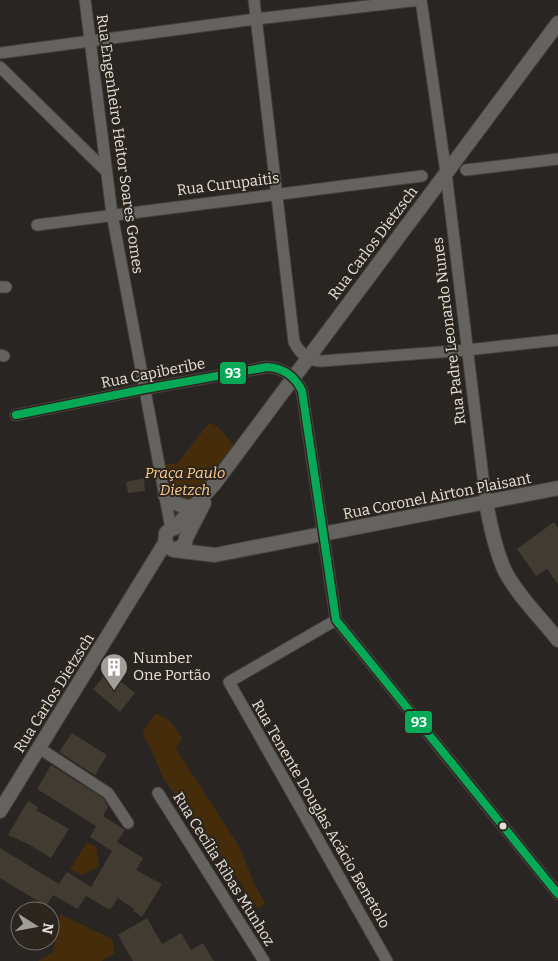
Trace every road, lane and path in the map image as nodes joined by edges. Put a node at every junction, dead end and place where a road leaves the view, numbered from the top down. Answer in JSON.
{"nodes":[{"id":1,"x":85,"y":0,"type":"edge"},
{"id":2,"x":254,"y":0,"type":"edge"},
{"id":3,"x":421,"y":0,"type":"edge"},
{"id":4,"x":256,"y":19,"type":"junction"},
{"id":5,"x":558,"y":23,"type":"edge"},
{"id":6,"x":90,"y":42,"type":"junction"},
{"id":7,"x":0,"y":53,"type":"edge"},
{"id":8,"x":0,"y":67,"type":"edge"},
{"id":9,"x":558,"y":159,"type":"edge"},
{"id":10,"x":466,"y":170,"type":"dead end"},
{"id":11,"x":106,"y":171,"type":"junction"},
{"id":12,"x":446,"y":173,"type":"junction"},
{"id":13,"x":422,"y":176,"type":"dead end"},
{"id":14,"x":277,"y":193,"type":"junction"},
{"id":15,"x":112,"y":214,"type":"junction"},
{"id":16,"x":37,"y":225,"type":"dead end"},
{"id":17,"x":558,"y":340,"type":"edge"},
{"id":18,"x":467,"y":350,"type":"junction"},
{"id":19,"x":308,"y":358,"type":"junction"},
{"id":20,"x":293,"y":378,"type":"junction"},
{"id":21,"x":145,"y":389,"type":"junction"},
{"id":22,"x":16,"y":415,"type":"dead end"},
{"id":23,"x":215,"y":483,"type":"junction"},
{"id":24,"x":558,"y":488,"type":"edge"},
{"id":25,"x":165,"y":495,"type":"junction"},
{"id":26,"x":486,"y":502,"type":"junction"},
{"id":27,"x":194,"y":507,"type":"junction"},
{"id":28,"x":173,"y":528,"type":"junction"},
{"id":29,"x":323,"y":535,"type":"junction"},
{"id":30,"x":186,"y":538,"type":"junction"},
{"id":31,"x":171,"y":548,"type":"junction"},
{"id":32,"x":204,"y":554,"type":"junction"},
{"id":33,"x":336,"y":620,"type":"junction"},
{"id":34,"x":558,"y":640,"type":"edge"},
{"id":35,"x":39,"y":748,"type":"junction"},
{"id":36,"x":158,"y":792,"type":"dead end"},
{"id":37,"x":0,"y":811,"type":"edge"},
{"id":38,"x":128,"y":822,"type":"dead end"},
{"id":39,"x":558,"y":894,"type":"edge"},
{"id":40,"x":264,"y":961,"type":"edge"},
{"id":41,"x":386,"y":961,"type":"edge"}],
"edges":[{"from":1,"to":6,"type":"street","name":"Rua Engenheiro Heitor Soares Gomes"},
{"from":2,"to":4,"type":"street"},
{"from":3,"to":4,"type":"street"},
{"from":3,"to":12,"type":"street","name":"Rua Padre Leonardo Nunes"},
{"from":4,"to":6,"type":"street"},
{"from":4,"to":14,"type":"street"},
{"from":5,"to":12,"type":"street","name":"Rua Carlos Dietzsch"},
{"from":6,"to":7,"type":"street"},
{"from":6,"to":11,"type":"street","name":"Rua Engenheiro Heitor Soares Gomes"},
{"from":8,"to":11,"type":"street"},
{"from":9,"to":10,"type":"street"},
{"from":11,"to":15,"type":"street","name":"Rua Engenheiro Heitor Soares Gomes"},
{"from":12,"to":18,"type":"street","name":"Rua Padre Leonardo Nunes"},
{"from":12,"to":19,"type":"street","name":"Rua Carlos Dietzsch"},
{"from":13,"to":14,"type":"street","name":"Rua Curupaitis"},
{"from":14,"to":15,"type":"street","name":"Rua Curupaitis"},
{"from":14,"to":19,"type":"street"},
{"from":15,"to":16,"type":"street","name":"Rua Curupaitis"},
{"from":15,"to":21,"type":"street","name":"Rua Engenheiro Heitor Soares Gomes"},
{"from":17,"to":18,"type":"street"},
{"from":18,"to":19,"type":"street"},
{"from":18,"to":26,"type":"street","name":"Rua Padre Leonardo Nunes"},
{"from":19,"to":20,"type":"street","name":"Rua Carlos Dietzsch"},
{"from":20,"to":21,"type":"street","name":"Rua Capiberibe"},
{"from":20,"to":23,"type":"street","name":"Rua Carlos Dietzsch"},
{"from":20,"to":29,"type":"street"},
{"from":21,"to":22,"type":"street","name":"Rua Capiberibe"},
{"from":21,"to":25,"type":"street","name":"Rua Engenheiro Heitor Soares Gomes"},
{"from":23,"to":27,"type":"street","name":"Rua Carlos Dietzsch"},
{"from":23,"to":30,"type":"street","name":"Rua Carlos Dietzsch"},
{"from":24,"to":26,"type":"street","name":"Rua Coronel Airton Plaisant"},
{"from":25,"to":27,"type":"street"},
{"from":25,"to":28,"type":"street","name":"Rua Engenheiro Heitor Soares Gomes"},
{"from":26,"to":29,"type":"street","name":"Rua Coronel Airton Plaisant"},
{"from":26,"to":34,"type":"street","name":"Rua Padre Leonardo Nunes"},
{"from":27,"to":28,"type":"street","name":"Rua Carlos Dietzsch"},
{"from":28,"to":30,"type":"street"},
{"from":28,"to":31,"type":"street","name":"Rua Carlos Dietzsch"},
{"from":29,"to":32,"type":"street","name":"Rua Coronel Airton Plaisant"},
{"from":29,"to":33,"type":"street"},
{"from":30,"to":31,"type":"street","name":"Rua Carlos Dietzsch"},
{"from":30,"to":32,"type":"street"},
{"from":31,"to":32,"type":"street","name":"Rua Coronel Airton Plaisant"},
{"from":31,"to":35,"type":"street","name":"Rua Carlos Dietzsch"},
{"from":33,"to":39,"type":"street"},
{"from":33,"to":41,"type":"street","name":"Rua Tenente Douglas Acácio Benetolo"},
{"from":35,"to":37,"type":"street","name":"Rua Carlos Dietzsch"},
{"from":35,"to":38,"type":"street"},
{"from":36,"to":40,"type":"street","name":"Rua Cecília Ribas Munhoz"}]}
